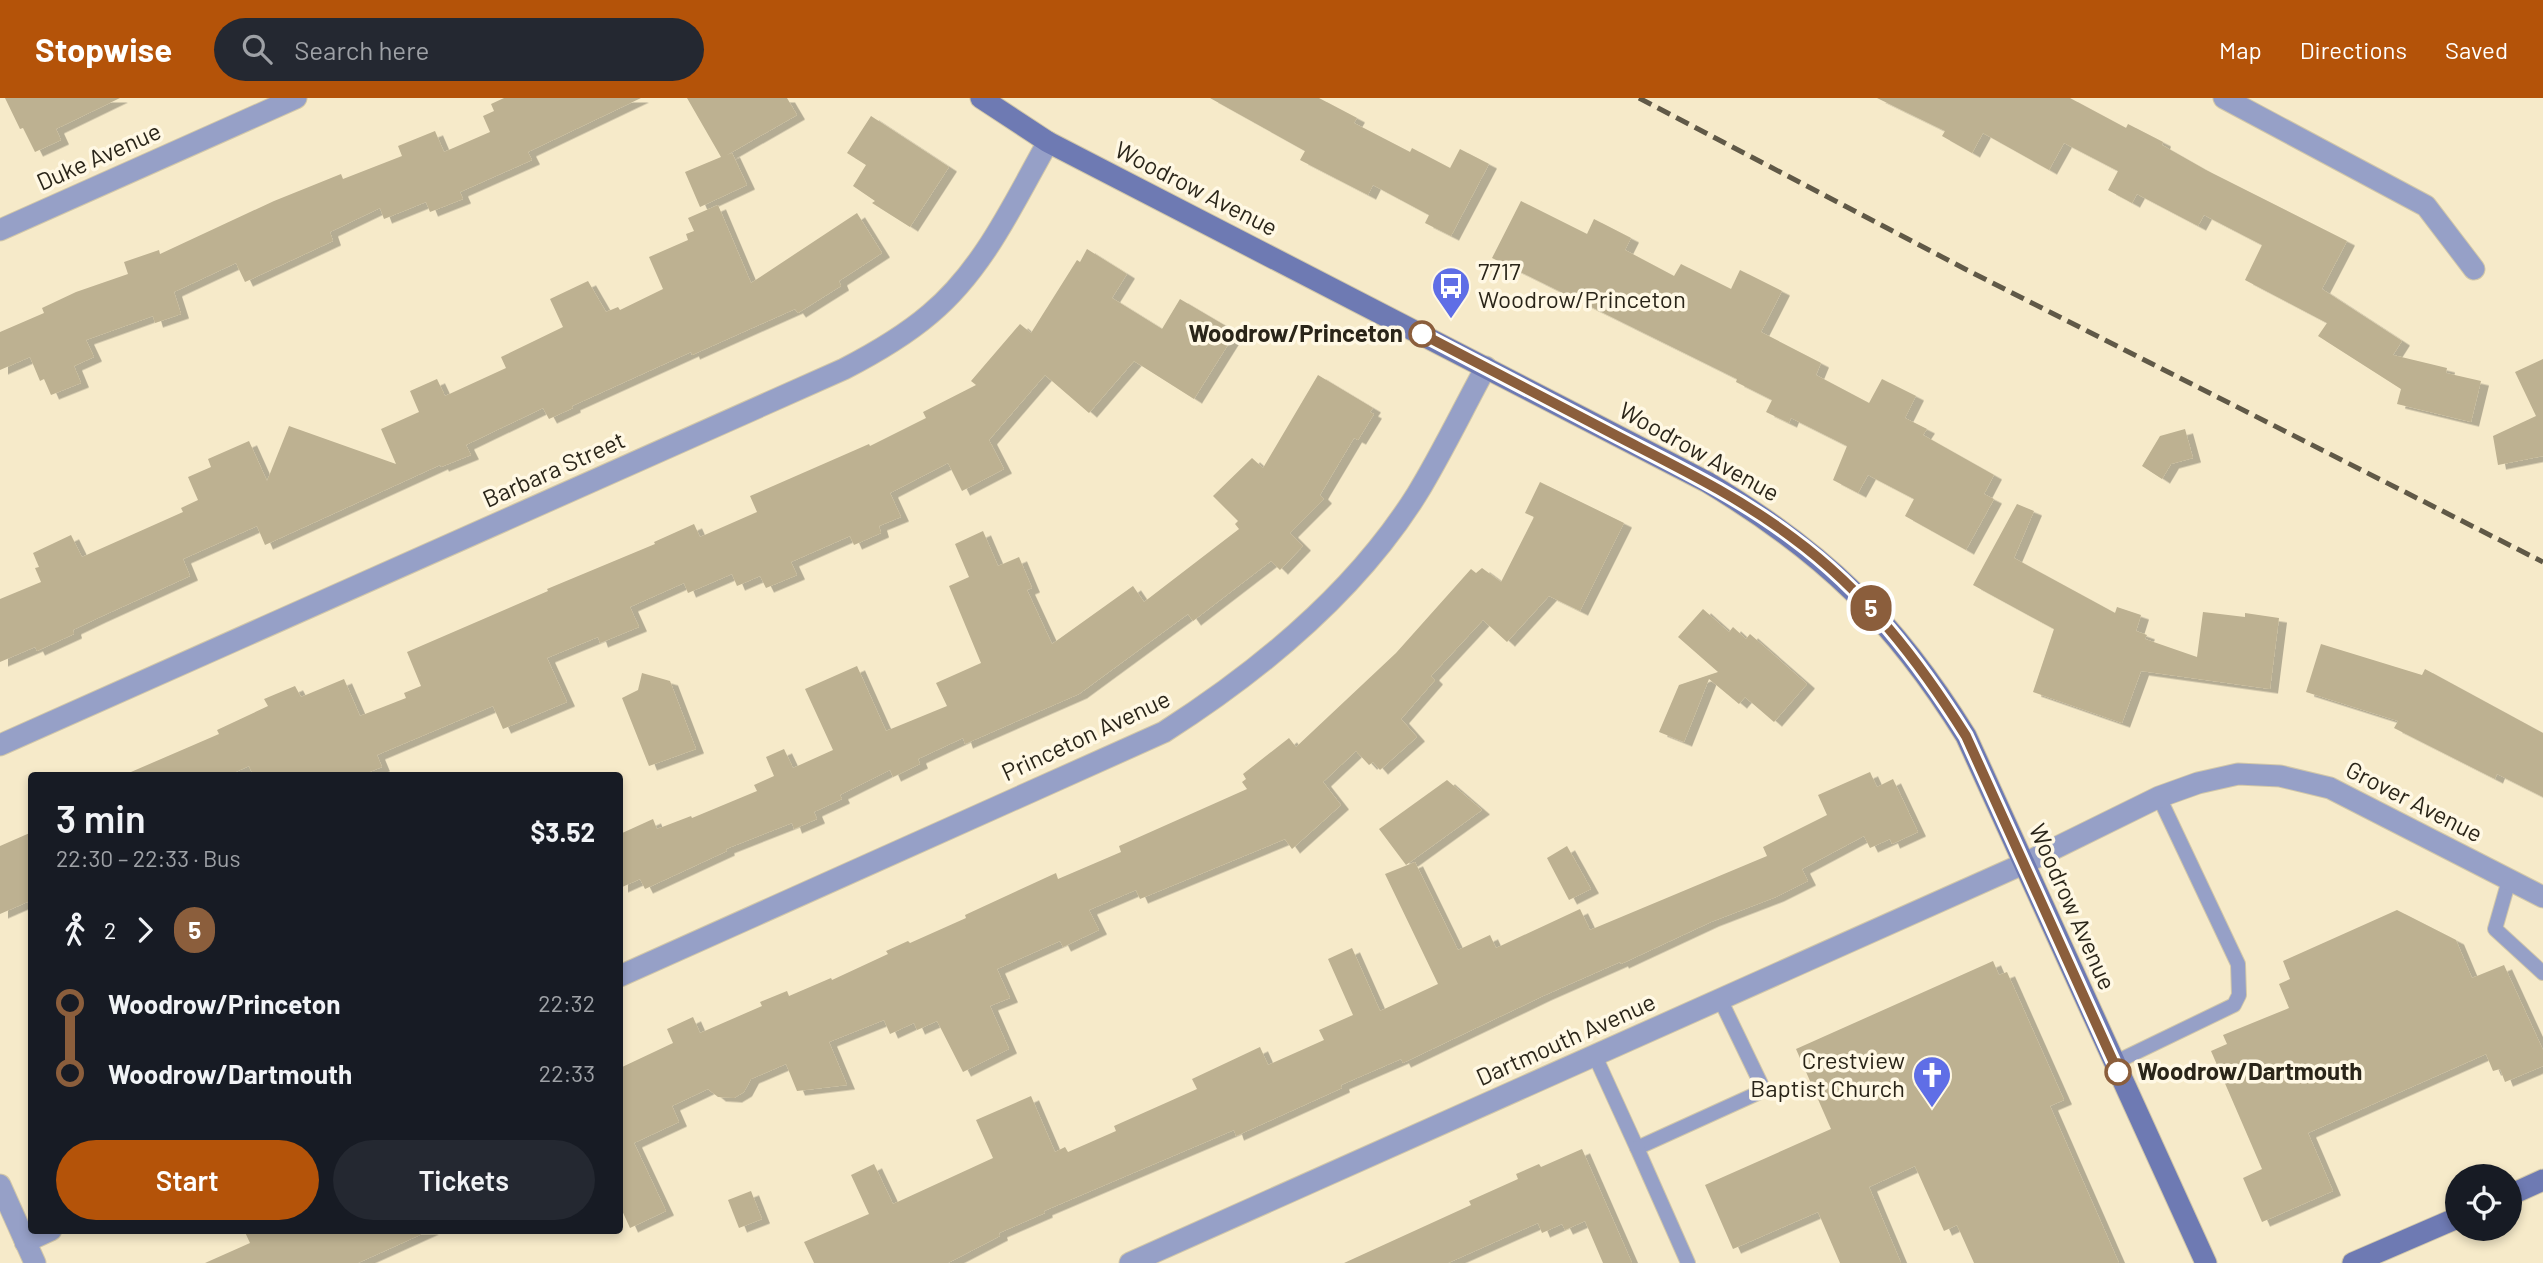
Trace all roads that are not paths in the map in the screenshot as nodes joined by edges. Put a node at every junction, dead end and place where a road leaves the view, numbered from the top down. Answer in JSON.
{"nodes":[{"id":1,"x":296,"y":98,"type":"edge"},
{"id":2,"x":981,"y":98,"type":"edge"},
{"id":3,"x":2224,"y":98,"type":"edge"},
{"id":4,"x":1048,"y":142,"type":"junction"},
{"id":5,"x":0,"y":230,"type":"edge"},
{"id":6,"x":2474,"y":269,"type":"dead end"},
{"id":7,"x":1486,"y":368,"type":"junction"},
{"id":8,"x":0,"y":745,"type":"edge"},
{"id":9,"x":2159,"y":797,"type":"junction"},
{"id":10,"x":2023,"y":864,"type":"junction"},
{"id":11,"x":2509,"y":880,"type":"junction"},
{"id":12,"x":2543,"y":897,"type":"edge"},
{"id":13,"x":2543,"y":973,"type":"edge"},
{"id":14,"x":623,"y":975,"type":"edge"},
{"id":15,"x":1720,"y":999,"type":"junction"},
{"id":16,"x":1595,"y":1056,"type":"junction"},
{"id":17,"x":2114,"y":1063,"type":"junction"},
{"id":18,"x":1637,"y":1148,"type":"junction"},
{"id":19,"x":2543,"y":1180,"type":"edge"},
{"id":20,"x":0,"y":1185,"type":"edge"},
{"id":21,"x":2522,"y":1190,"type":"edge"},
{"id":22,"x":2445,"y":1222,"type":"edge"},
{"id":23,"x":42,"y":1234,"type":"edge"},
{"id":24,"x":25,"y":1242,"type":"junction"},
{"id":25,"x":35,"y":1263,"type":"edge"},
{"id":26,"x":1130,"y":1263,"type":"edge"},
{"id":27,"x":1688,"y":1263,"type":"edge"},
{"id":28,"x":2206,"y":1263,"type":"edge"},
{"id":29,"x":2353,"y":1263,"type":"edge"}],
"edges":[{"from":1,"to":5,"type":"street","name":"Duke Avenue"},
{"from":2,"to":4,"type":"street","name":"Woodrow Avenue"},
{"from":3,"to":6,"type":"street"},
{"from":4,"to":7,"type":"street","name":"Woodrow Avenue"},
{"from":4,"to":8,"type":"street","name":"Barbara Street"},
{"from":7,"to":10,"type":"street","name":"Woodrow Avenue"},
{"from":7,"to":14,"type":"street","name":"Princeton Avenue"},
{"from":9,"to":10,"type":"street","name":"Grover Avenue"},
{"from":9,"to":11,"type":"street","name":"Grover Avenue"},
{"from":9,"to":17,"type":"lane"},
{"from":10,"to":15,"type":"street","name":"Dartmouth Avenue"},
{"from":10,"to":17,"type":"street","name":"Woodrow Avenue"},
{"from":11,"to":12,"type":"street","name":"Grover Avenue"},
{"from":11,"to":13,"type":"lane"},
{"from":15,"to":16,"type":"street","name":"Dartmouth Avenue"},
{"from":15,"to":18,"type":"lane"},
{"from":16,"to":18,"type":"lane"},
{"from":16,"to":26,"type":"street","name":"Dartmouth Avenue"},
{"from":17,"to":28,"type":"street","name":"Woodrow Avenue"},
{"from":18,"to":27,"type":"lane"},
{"from":19,"to":21,"type":"street"},
{"from":20,"to":24,"type":"street"},
{"from":22,"to":29,"type":"street"},
{"from":23,"to":24,"type":"street"},
{"from":24,"to":25,"type":"street"}]}
